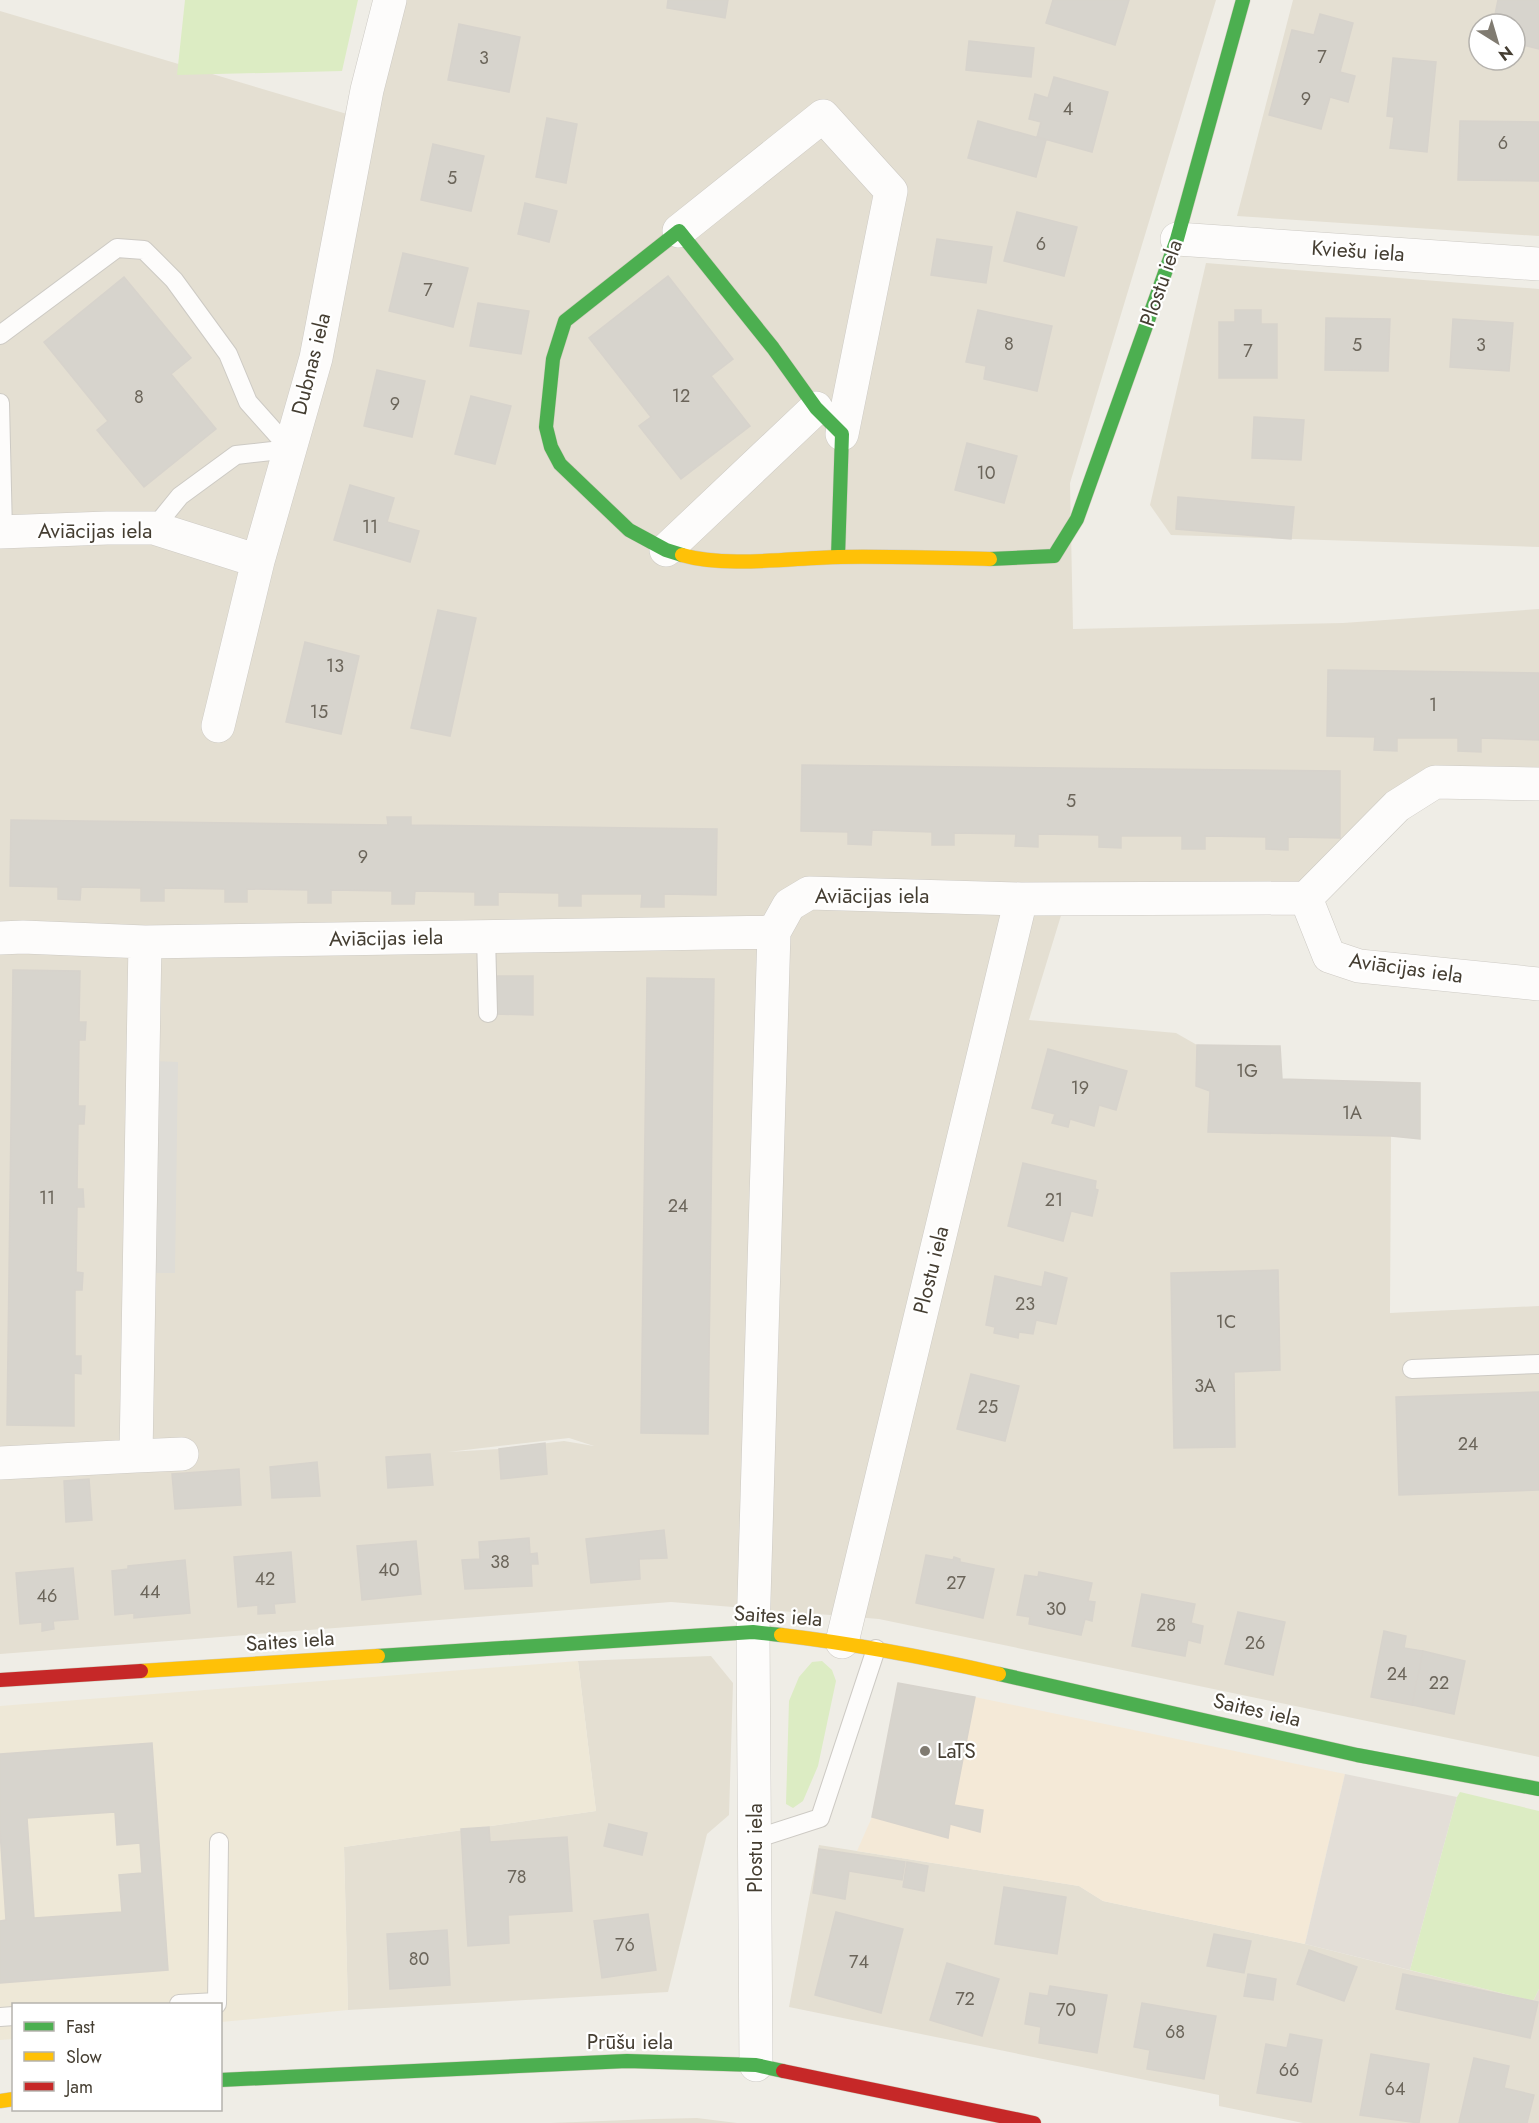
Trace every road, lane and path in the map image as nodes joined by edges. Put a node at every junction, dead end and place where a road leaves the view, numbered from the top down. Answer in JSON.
{"nodes":[{"id":1,"x":390,"y":0,"type":"edge"},
{"id":2,"x":1243,"y":0,"type":"edge"},
{"id":3,"x":680,"y":231,"type":"junction"},
{"id":4,"x":1177,"y":238,"type":"junction"},
{"id":5,"x":1539,"y":264,"type":"edge"},
{"id":6,"x":0,"y":335,"type":"edge"},
{"id":7,"x":0,"y":403,"type":"edge"},
{"id":8,"x":816,"y":408,"type":"junction"},
{"id":9,"x":842,"y":434,"type":"junction"},
{"id":10,"x":290,"y":449,"type":"junction"},
{"id":11,"x":154,"y":528,"type":"junction"},
{"id":12,"x":1,"y":532,"type":"edge"},
{"id":13,"x":666,"y":550,"type":"junction"},
{"id":14,"x":838,"y":557,"type":"junction"},
{"id":15,"x":258,"y":561,"type":"junction"},
{"id":16,"x":218,"y":726,"type":"dead end"},
{"id":17,"x":1539,"y":784,"type":"edge"},
{"id":18,"x":1306,"y":898,"type":"junction"},
{"id":19,"x":1021,"y":899,"type":"junction"},
{"id":20,"x":774,"y":932,"type":"junction"},
{"id":21,"x":486,"y":936,"type":"junction"},
{"id":22,"x":0,"y":938,"type":"edge"},
{"id":23,"x":145,"y":942,"type":"junction"},
{"id":24,"x":1539,"y":984,"type":"edge"},
{"id":25,"x":488,"y":1013,"type":"dead end"},
{"id":26,"x":1539,"y":1364,"type":"edge"},
{"id":27,"x":1413,"y":1369,"type":"dead end"},
{"id":28,"x":182,"y":1454,"type":"dead end"},
{"id":29,"x":136,"y":1456,"type":"junction"},
{"id":30,"x":0,"y":1463,"type":"edge"},
{"id":31,"x":753,"y":1632,"type":"junction"},
{"id":32,"x":842,"y":1642,"type":"junction"},
{"id":33,"x":876,"y":1649,"type":"junction"},
{"id":34,"x":0,"y":1680,"type":"edge"},
{"id":35,"x":1539,"y":1789,"type":"edge"},
{"id":36,"x":755,"y":1839,"type":"junction"},
{"id":37,"x":219,"y":1842,"type":"dead end"},
{"id":38,"x":217,"y":2003,"type":"edge"},
{"id":39,"x":756,"y":2065,"type":"junction"},
{"id":40,"x":222,"y":2080,"type":"edge"},
{"id":41,"x":935,"y":2113,"type":"edge"},
{"id":42,"x":1034,"y":2123,"type":"edge"}],
"edges":[{"from":1,"to":10,"type":"street","name":"Dubnas iela"},
{"from":2,"to":4,"type":"street","name":"Plostu iela"},
{"from":3,"to":8,"type":"street"},
{"from":3,"to":9,"type":"street"},
{"from":3,"to":13,"type":"street"},
{"from":4,"to":5,"type":"street","name":"Kviešu iela"},
{"from":4,"to":14,"type":"street","name":"Plostu iela"},
{"from":6,"to":10,"type":"lane"},
{"from":7,"to":12,"type":"lane"},
{"from":8,"to":9,"type":"street"},
{"from":8,"to":13,"type":"street"},
{"from":9,"to":14,"type":"street"},
{"from":10,"to":11,"type":"lane"},
{"from":10,"to":15,"type":"street","name":"Dubnas iela"},
{"from":11,"to":12,"type":"street","name":"Aviācijas iela"},
{"from":11,"to":15,"type":"street","name":"Aviācijas iela"},
{"from":13,"to":14,"type":"street"},
{"from":15,"to":16,"type":"street","name":"Dubnas iela"},
{"from":17,"to":18,"type":"street"},
{"from":18,"to":19,"type":"street","name":"Aviācijas iela"},
{"from":18,"to":24,"type":"street","name":"Aviācijas iela"},
{"from":19,"to":20,"type":"street","name":"Aviācijas iela"},
{"from":19,"to":32,"type":"street","name":"Plostu iela"},
{"from":20,"to":21,"type":"street","name":"Aviācijas iela"},
{"from":20,"to":31,"type":"street","name":"Plostu iela"},
{"from":21,"to":23,"type":"street","name":"Aviācijas iela"},
{"from":21,"to":25,"type":"lane"},
{"from":22,"to":23,"type":"street","name":"Aviācijas iela"},
{"from":23,"to":29,"type":"street"},
{"from":26,"to":27,"type":"lane"},
{"from":28,"to":29,"type":"street"},
{"from":29,"to":30,"type":"street"},
{"from":31,"to":32,"type":"street","name":"Saites iela"},
{"from":31,"to":34,"type":"street","name":"Saites iela"},
{"from":31,"to":36,"type":"street","name":"Plostu iela"},
{"from":32,"to":33,"type":"street","name":"Saites iela"},
{"from":33,"to":35,"type":"street","name":"Saites iela"},
{"from":33,"to":36,"type":"lane"},
{"from":36,"to":39,"type":"street","name":"Plostu iela"},
{"from":37,"to":38,"type":"lane"},
{"from":39,"to":40,"type":"street","name":"Prūšu iela"},
{"from":39,"to":41,"type":"street","name":"Prūšu iela"},
{"from":41,"to":42,"type":"street","name":"Prūšu iela"}]}
